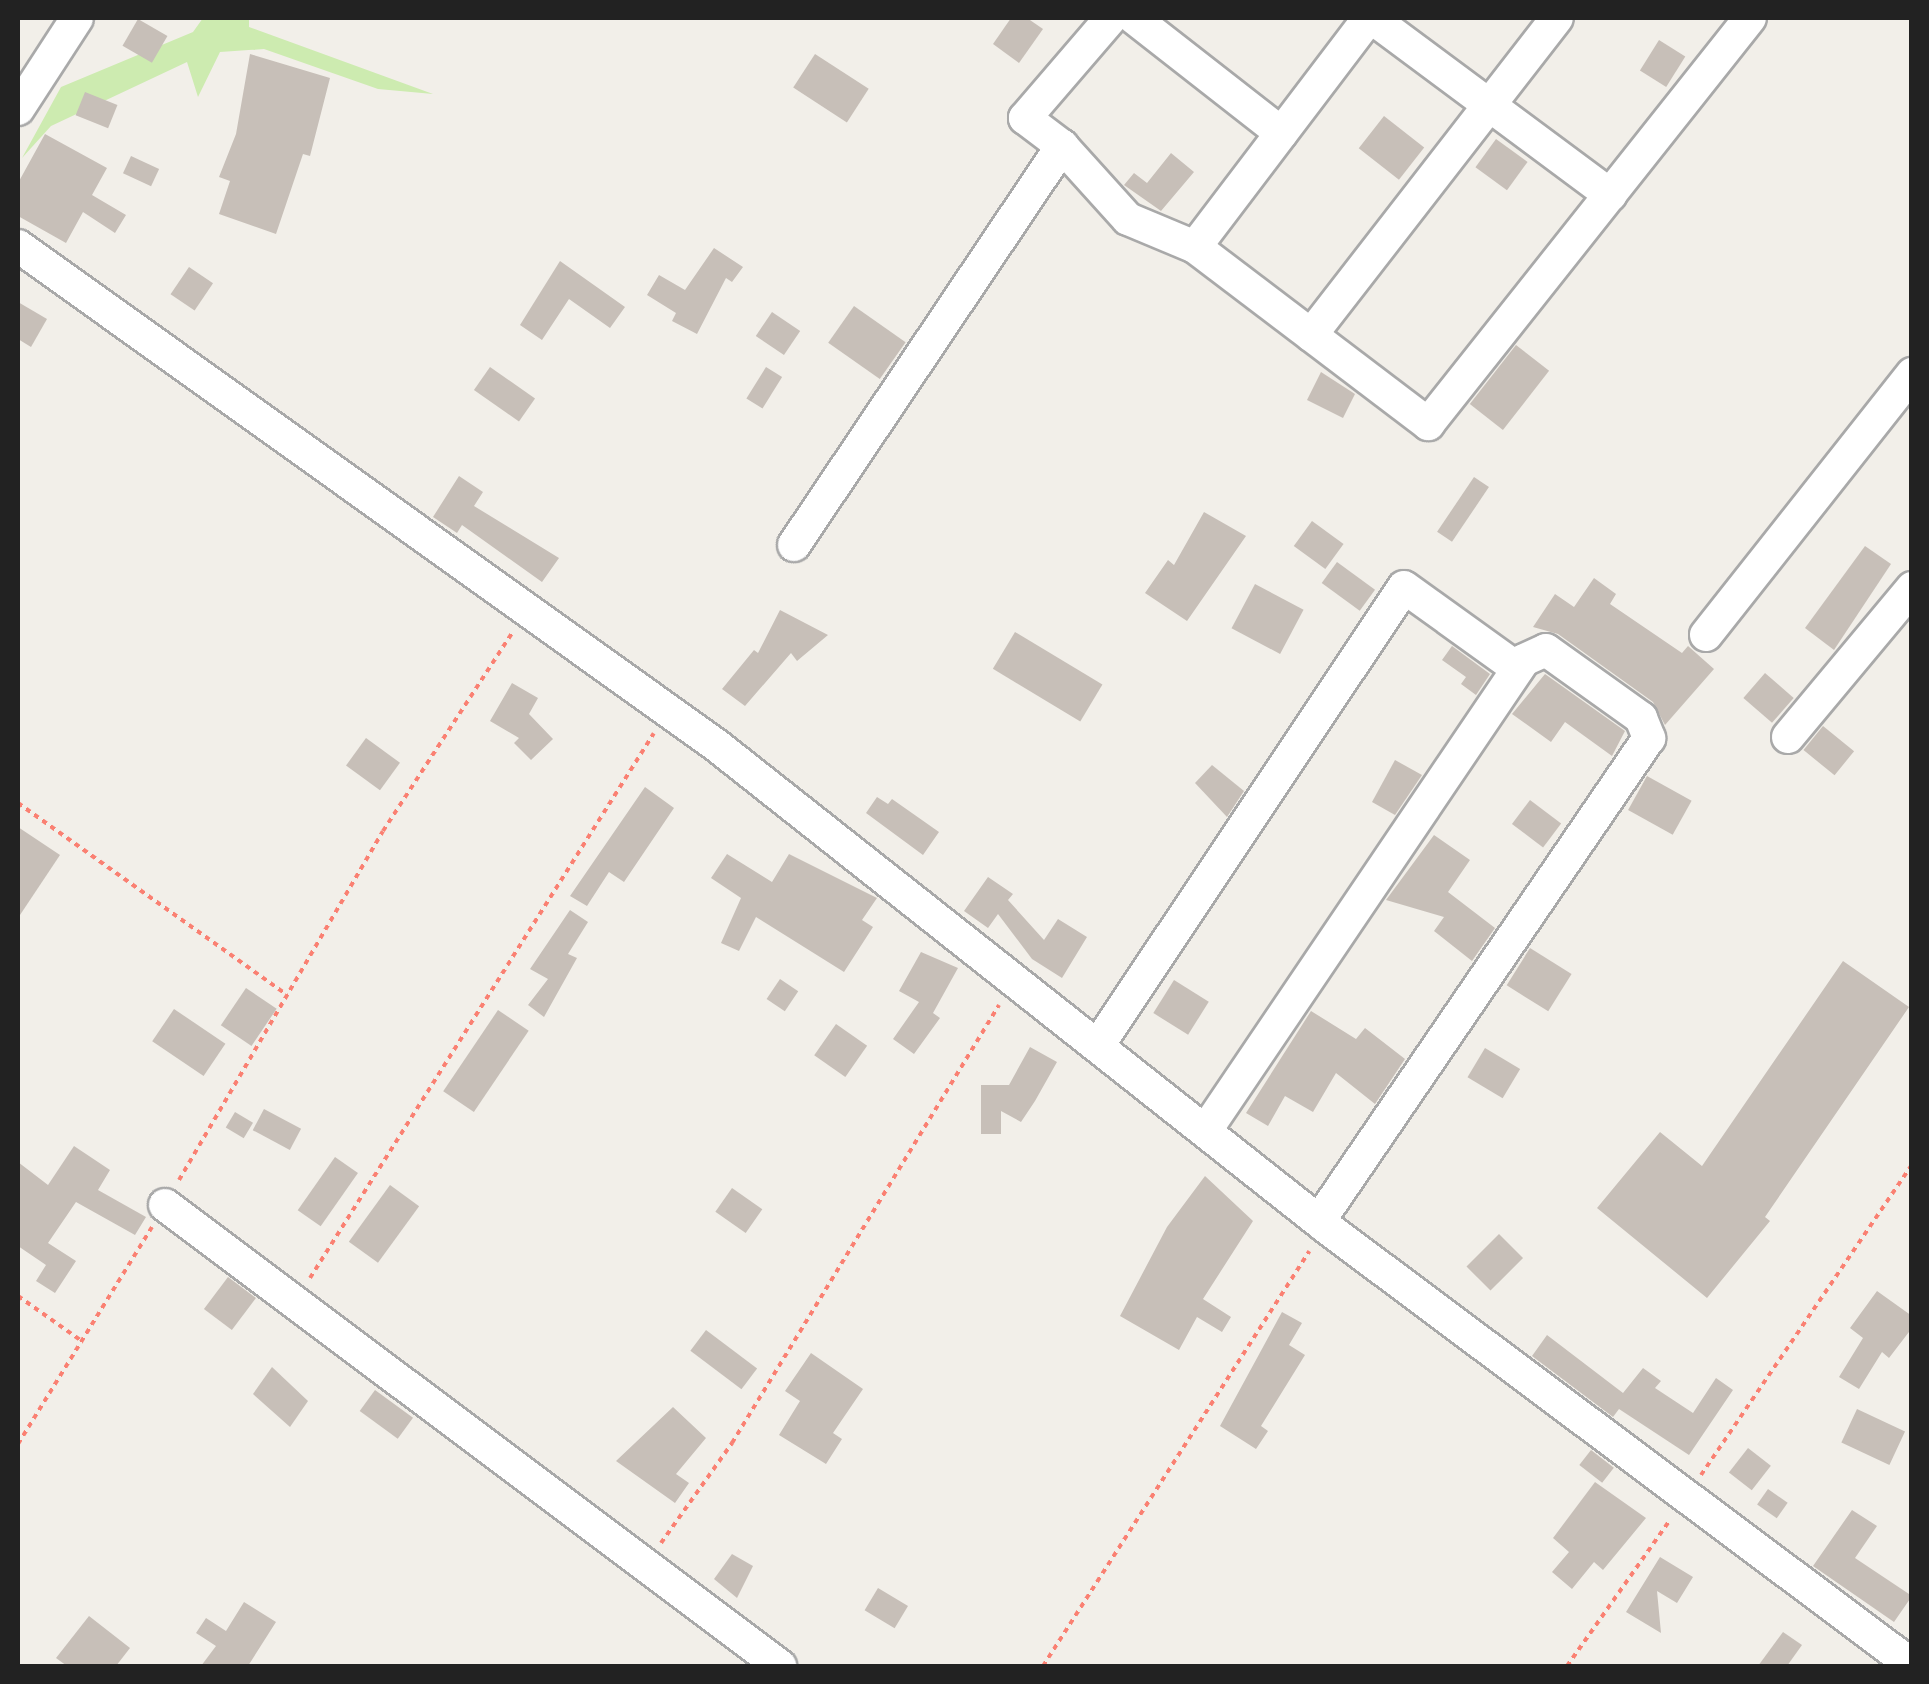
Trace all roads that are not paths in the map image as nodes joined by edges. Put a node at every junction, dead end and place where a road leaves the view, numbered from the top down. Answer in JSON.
{"nodes":[{"id":1,"x":78,"y":18,"type":"edge"},
{"id":2,"x":1111,"y":18,"type":"edge"},
{"id":3,"x":1134,"y":18,"type":"edge"},
{"id":4,"x":1370,"y":18,"type":"edge"},
{"id":5,"x":1557,"y":18,"type":"edge"},
{"id":6,"x":1750,"y":18,"type":"edge"},
{"id":7,"x":1489,"y":105,"type":"junction"},
{"id":8,"x":18,"y":108,"type":"edge"},
{"id":9,"x":1281,"y":134,"type":"junction"},
{"id":10,"x":1062,"y":146,"type":"junction"},
{"id":11,"x":1610,"y":195,"type":"junction"},
{"id":12,"x":18,"y":246,"type":"edge"},
{"id":13,"x":1195,"y":247,"type":"junction"},
{"id":14,"x":1311,"y":335,"type":"junction"},
{"id":15,"x":1912,"y":374,"type":"edge"},
{"id":16,"x":794,"y":545,"type":"dead end"},
{"id":17,"x":1912,"y":588,"type":"edge"},
{"id":18,"x":1706,"y":635,"type":"dead end"},
{"id":19,"x":1518,"y":668,"type":"junction"},
{"id":20,"x":1788,"y":736,"type":"dead end"},
{"id":21,"x":1098,"y":1044,"type":"junction"},
{"id":22,"x":1206,"y":1130,"type":"junction"},
{"id":23,"x":165,"y":1205,"type":"road end"},
{"id":24,"x":1323,"y":1224,"type":"junction"},
{"id":25,"x":1912,"y":1665,"type":"edge"},
{"id":26,"x":780,"y":1666,"type":"edge"}],
"edges":[{"from":1,"to":8,"type":"street"},
{"from":2,"to":10,"type":"street"},
{"from":3,"to":9,"type":"street"},
{"from":4,"to":7,"type":"street"},
{"from":4,"to":9,"type":"street"},
{"from":5,"to":7,"type":"street"},
{"from":6,"to":11,"type":"street"},
{"from":7,"to":11,"type":"street"},
{"from":7,"to":14,"type":"street"},
{"from":9,"to":13,"type":"street"},
{"from":10,"to":13,"type":"street"},
{"from":10,"to":16,"type":"street"},
{"from":11,"to":14,"type":"street"},
{"from":12,"to":21,"type":"street"},
{"from":13,"to":14,"type":"street"},
{"from":15,"to":18,"type":"street"},
{"from":17,"to":20,"type":"street"},
{"from":19,"to":21,"type":"street"},
{"from":19,"to":22,"type":"street"},
{"from":19,"to":24,"type":"street"},
{"from":21,"to":22,"type":"street"},
{"from":22,"to":24,"type":"street"},
{"from":23,"to":26,"type":"street"},
{"from":24,"to":25,"type":"street"}]}
